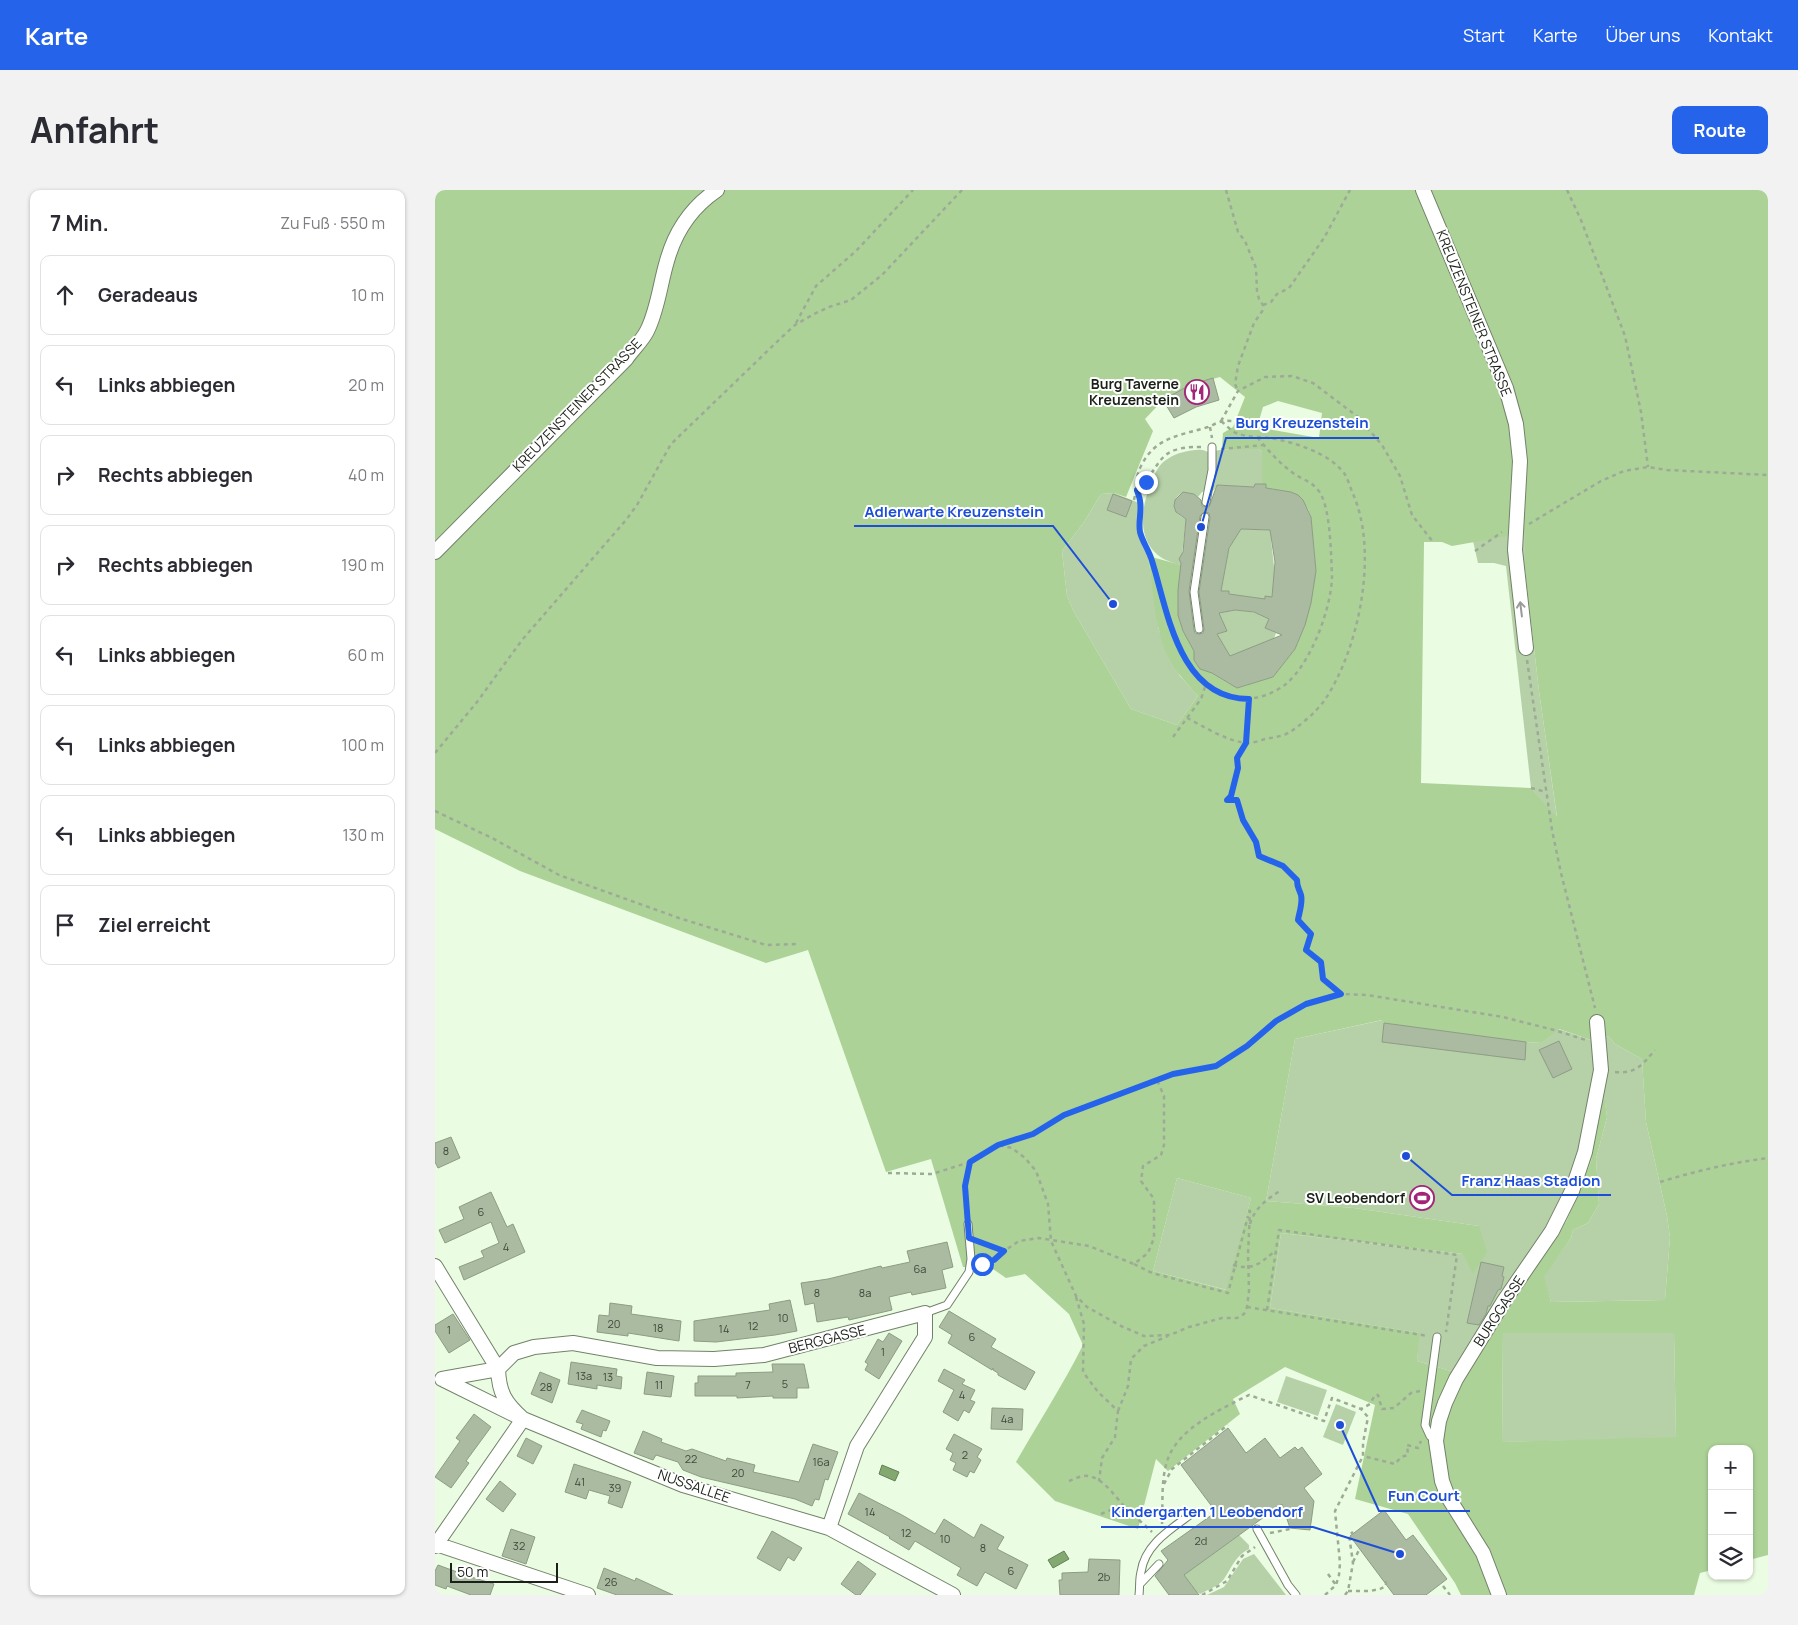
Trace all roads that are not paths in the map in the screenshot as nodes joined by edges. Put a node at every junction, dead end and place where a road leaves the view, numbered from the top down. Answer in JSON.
{"nodes":[{"id":1,"x":717,"y":190,"type":"edge"},
{"id":2,"x":1423,"y":190,"type":"edge"},
{"id":3,"x":1212,"y":449,"type":"road end"},
{"id":4,"x":1206,"y":502,"type":"dead end"},
{"id":5,"x":1205,"y":517,"type":"dead end"},
{"id":6,"x":435,"y":552,"type":"edge"},
{"id":7,"x":1199,"y":629,"type":"dead end"},
{"id":8,"x":1526,"y":648,"type":"road end"},
{"id":9,"x":1597,"y":1022,"type":"road end"},
{"id":10,"x":968,"y":1224,"type":"road end"},
{"id":11,"x":435,"y":1266,"type":"edge"},
{"id":12,"x":925,"y":1313,"type":"junction"},
{"id":13,"x":1437,"y":1337,"type":"road end"},
{"id":14,"x":497,"y":1369,"type":"junction"},
{"id":15,"x":439,"y":1376,"type":"edge"},
{"id":16,"x":523,"y":1419,"type":"junction"},
{"id":17,"x":1436,"y":1441,"type":"junction"},
{"id":18,"x":1194,"y":1512,"type":"dead end"},
{"id":19,"x":829,"y":1528,"type":"junction"},
{"id":20,"x":1259,"y":1532,"type":"road end"},
{"id":21,"x":436,"y":1545,"type":"edge"},
{"id":22,"x":1159,"y":1564,"type":"dead end"},
{"id":23,"x":1141,"y":1583,"type":"junction"},
{"id":24,"x":588,"y":1595,"type":"edge"},
{"id":25,"x":953,"y":1595,"type":"edge"},
{"id":26,"x":1139,"y":1595,"type":"edge"},
{"id":27,"x":1295,"y":1595,"type":"edge"},
{"id":28,"x":1499,"y":1595,"type":"edge"}],
"edges":[{"from":1,"to":6,"type":"street","name":"KREUZENSTEINER STRASSE"},
{"from":8,"to":2,"type":"street","name":"KREUZENSTEINER STRASSE","one_way":true},
{"from":3,"to":4,"type":"lane"},
{"from":5,"to":7,"type":"lane"},
{"from":9,"to":17,"type":"street","name":"BURGGASSE"},
{"from":10,"to":12,"type":"lane"},
{"from":11,"to":14,"type":"street"},
{"from":12,"to":14,"type":"street","name":"BERGGASSE"},
{"from":12,"to":19,"type":"street"},
{"from":13,"to":17,"type":"lane"},
{"from":14,"to":15,"type":"street"},
{"from":14,"to":16,"type":"street"},
{"from":15,"to":16,"type":"street","name":"NUSSALLEE"},
{"from":16,"to":19,"type":"street","name":"NUSSALLEE"},
{"from":16,"to":21,"type":"street"},
{"from":17,"to":28,"type":"street","name":"BURGGASSE"},
{"from":18,"to":23,"type":"lane"},
{"from":19,"to":25,"type":"street","name":"NUSSALLEE"},
{"from":20,"to":27,"type":"lane"},
{"from":21,"to":24,"type":"street"},
{"from":22,"to":23,"type":"lane"},
{"from":23,"to":26,"type":"lane"}]}
